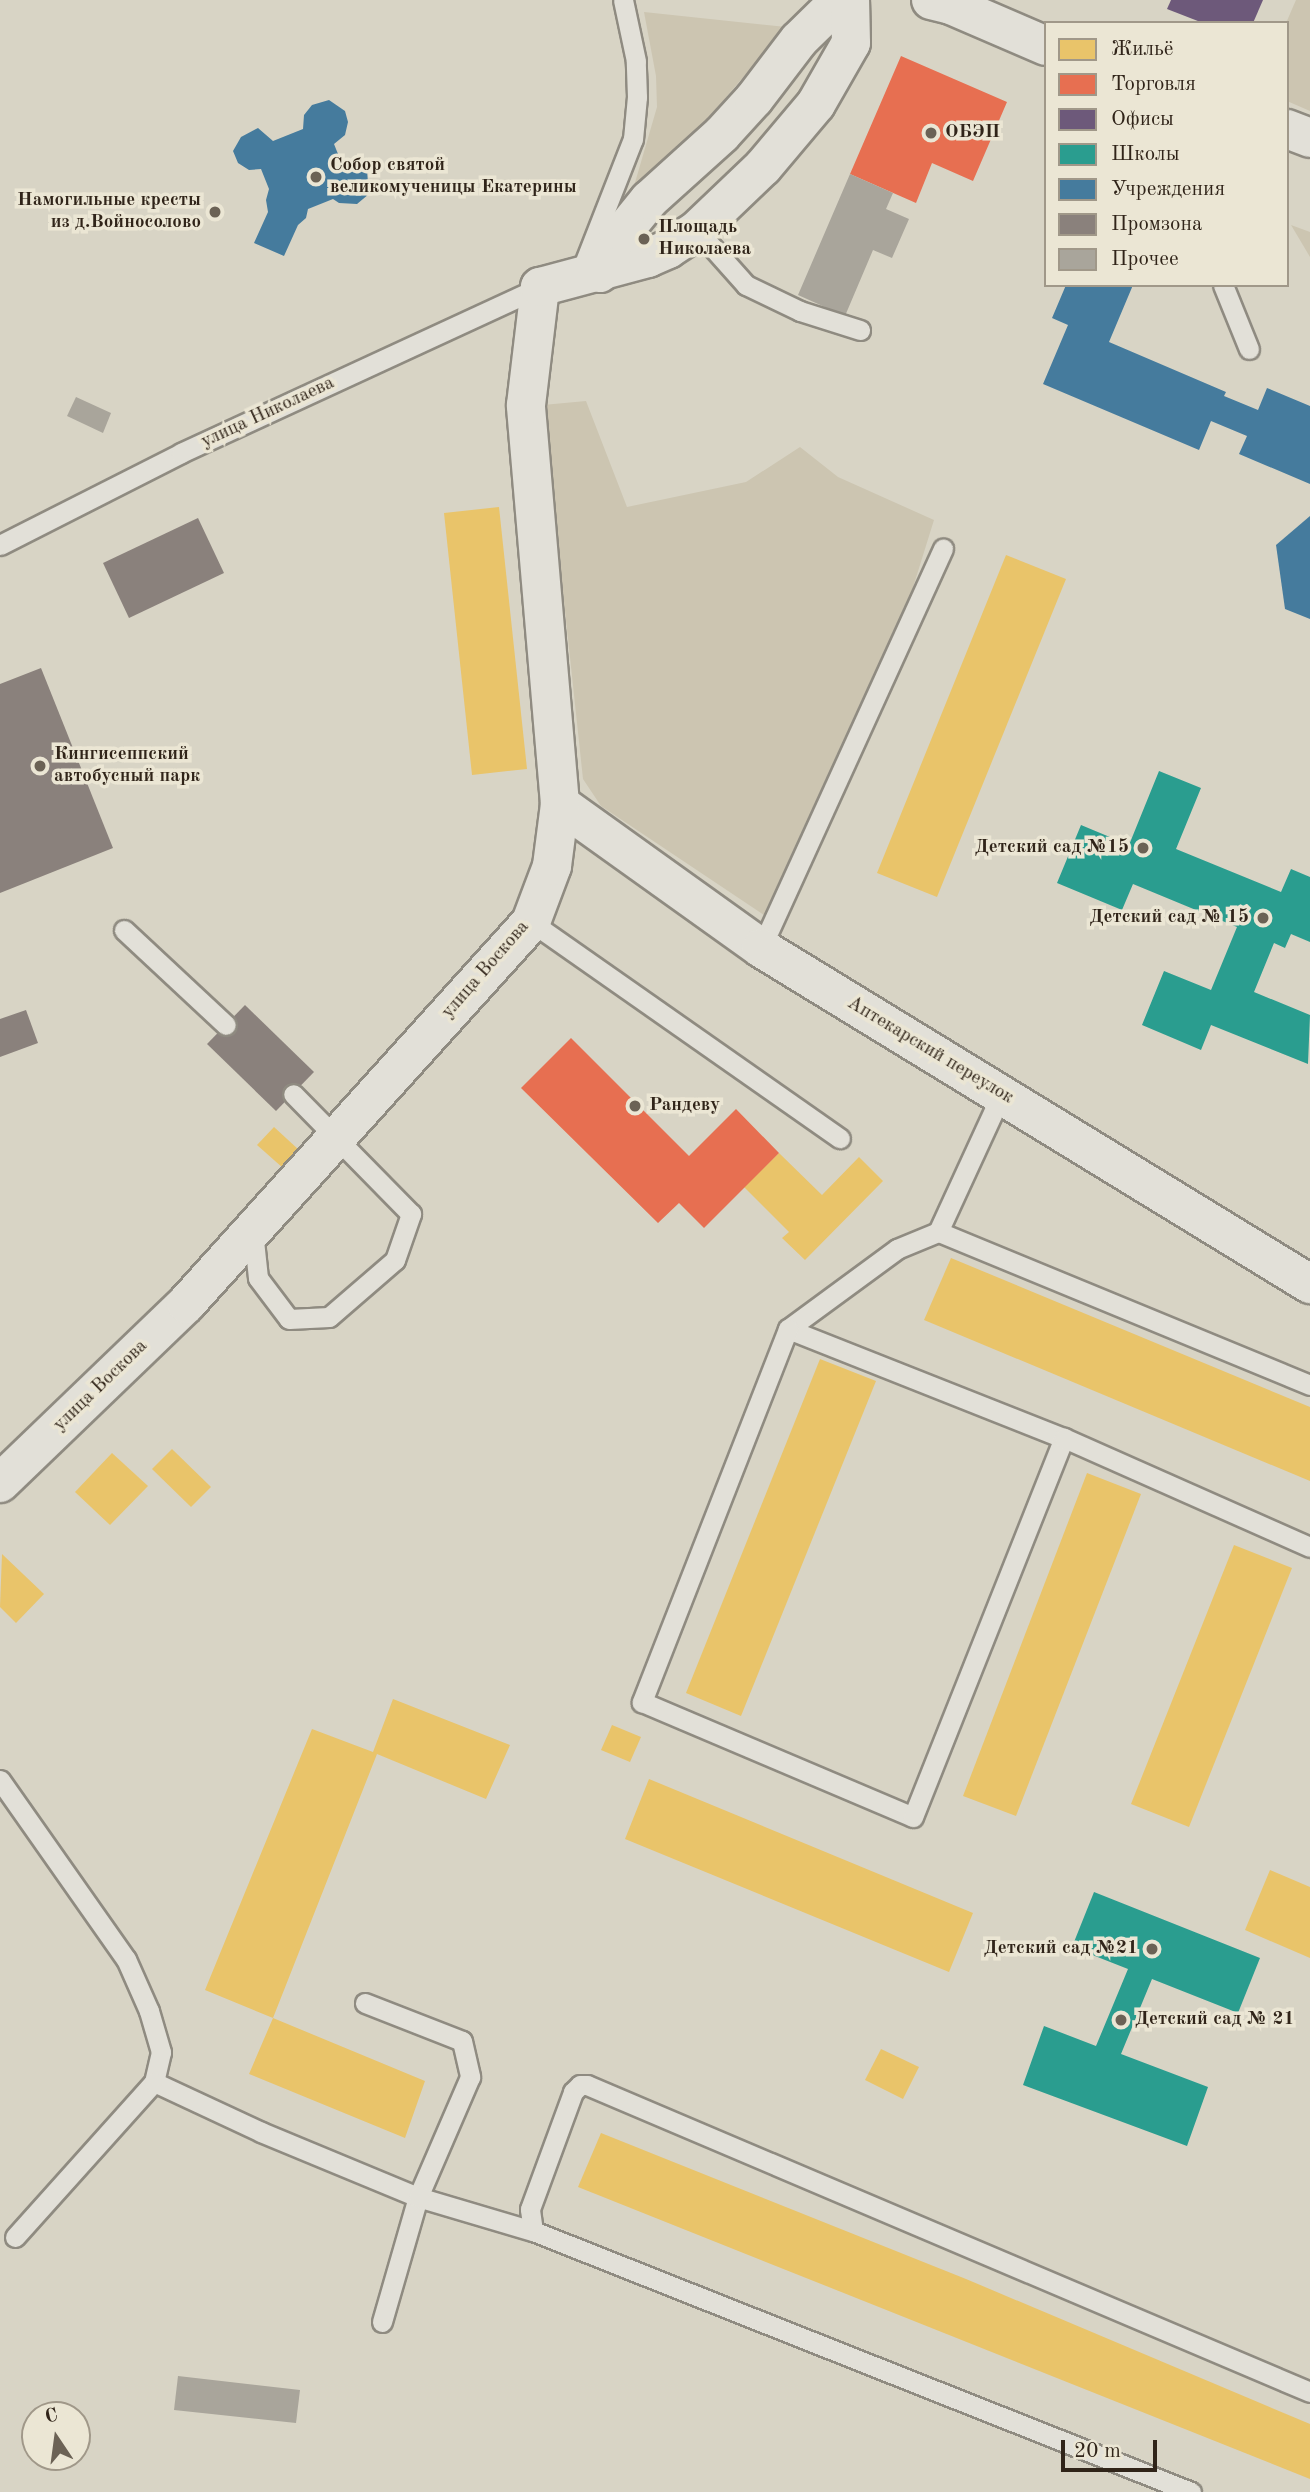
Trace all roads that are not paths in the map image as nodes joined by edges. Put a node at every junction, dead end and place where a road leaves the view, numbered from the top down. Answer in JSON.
{"nodes":[{"id":1,"x":623,"y":0,"type":"edge"},
{"id":2,"x":840,"y":0,"type":"edge"},
{"id":3,"x":850,"y":0,"type":"edge"},
{"id":4,"x":931,"y":0,"type":"edge"},
{"id":5,"x":974,"y":0,"type":"edge"},
{"id":6,"x":1044,"y":29,"type":"edge"},
{"id":7,"x":1044,"y":45,"type":"edge"},
{"id":8,"x":1289,"y":130,"type":"edge"},
{"id":9,"x":1310,"y":138,"type":"edge"},
{"id":10,"x":1289,"y":148,"type":"edge"},
{"id":11,"x":1310,"y":156,"type":"edge"},
{"id":12,"x":697,"y":230,"type":"junction"},
{"id":13,"x":589,"y":275,"type":"junction"},
{"id":14,"x":540,"y":287,"type":"junction"},
{"id":15,"x":1224,"y":287,"type":"edge"},
{"id":16,"x":860,"y":330,"type":"dead end"},
{"id":17,"x":1249,"y":349,"type":"dead end"},
{"id":18,"x":0,"y":545,"type":"edge"},
{"id":19,"x":943,"y":549,"type":"dead end"},
{"id":20,"x":560,"y":804,"type":"junction"},
{"id":21,"x":531,"y":922,"type":"junction"},
{"id":22,"x":124,"y":930,"type":"dead end"},
{"id":23,"x":761,"y":948,"type":"junction"},
{"id":24,"x":226,"y":1025,"type":"dead end"},
{"id":25,"x":293,"y":1094,"type":"dead end"},
{"id":26,"x":1001,"y":1095,"type":"junction"},
{"id":27,"x":338,"y":1137,"type":"junction"},
{"id":28,"x":840,"y":1138,"type":"dead end"},
{"id":29,"x":253,"y":1230,"type":"junction"},
{"id":30,"x":938,"y":1232,"type":"junction"},
{"id":31,"x":1310,"y":1284,"type":"edge"},
{"id":32,"x":788,"y":1329,"type":"junction"},
{"id":33,"x":1310,"y":1385,"type":"edge"},
{"id":34,"x":1065,"y":1438,"type":"junction"},
{"id":35,"x":0,"y":1483,"type":"edge"},
{"id":36,"x":1310,"y":1547,"type":"edge"},
{"id":37,"x":0,"y":1780,"type":"edge"},
{"id":38,"x":365,"y":2003,"type":"dead end"},
{"id":39,"x":154,"y":2082,"type":"junction"},
{"id":40,"x":418,"y":2197,"type":"junction"},
{"id":41,"x":533,"y":2231,"type":"junction"},
{"id":42,"x":15,"y":2238,"type":"dead end"},
{"id":43,"x":382,"y":2322,"type":"dead end"},
{"id":44,"x":1310,"y":2392,"type":"edge"},
{"id":45,"x":1191,"y":2492,"type":"edge"}],
"edges":[{"from":1,"to":13,"type":"lane"},
{"from":2,"to":13,"type":"street"},
{"from":3,"to":12,"type":"street"},
{"from":4,"to":7,"type":"street"},
{"from":5,"to":6,"type":"street"},
{"from":8,"to":9,"type":"street"},
{"from":10,"to":11,"type":"street"},
{"from":12,"to":13,"type":"street"},
{"from":12,"to":16,"type":"lane"},
{"from":13,"to":14,"type":"street"},
{"from":14,"to":18,"type":"lane","name":"улица Николаева"},
{"from":14,"to":20,"type":"street","name":"улица Воскова"},
{"from":15,"to":17,"type":"lane"},
{"from":19,"to":23,"type":"lane"},
{"from":20,"to":21,"type":"street","name":"улица Воскова"},
{"from":20,"to":23,"type":"street","name":"Аптекарский переулок"},
{"from":21,"to":27,"type":"street","name":"улица Воскова"},
{"from":21,"to":28,"type":"lane"},
{"from":22,"to":24,"type":"lane"},
{"from":23,"to":26,"type":"street","name":"Аптекарский переулок"},
{"from":25,"to":27,"type":"lane"},
{"from":26,"to":30,"type":"lane"},
{"from":26,"to":31,"type":"street","name":"Аптекарский переулок"},
{"from":27,"to":29,"type":"street","name":"улица Воскова"},
{"from":27,"to":29,"type":"lane"},
{"from":29,"to":35,"type":"street","name":"улица Воскова"},
{"from":30,"to":32,"type":"lane"},
{"from":30,"to":33,"type":"lane"},
{"from":32,"to":34,"type":"lane"},
{"from":32,"to":34,"type":"lane"},
{"from":34,"to":36,"type":"lane"},
{"from":37,"to":39,"type":"lane"},
{"from":38,"to":40,"type":"lane"},
{"from":39,"to":40,"type":"lane"},
{"from":39,"to":42,"type":"lane"},
{"from":40,"to":41,"type":"lane"},
{"from":40,"to":43,"type":"lane"},
{"from":41,"to":44,"type":"lane"},
{"from":41,"to":45,"type":"lane"}]}
